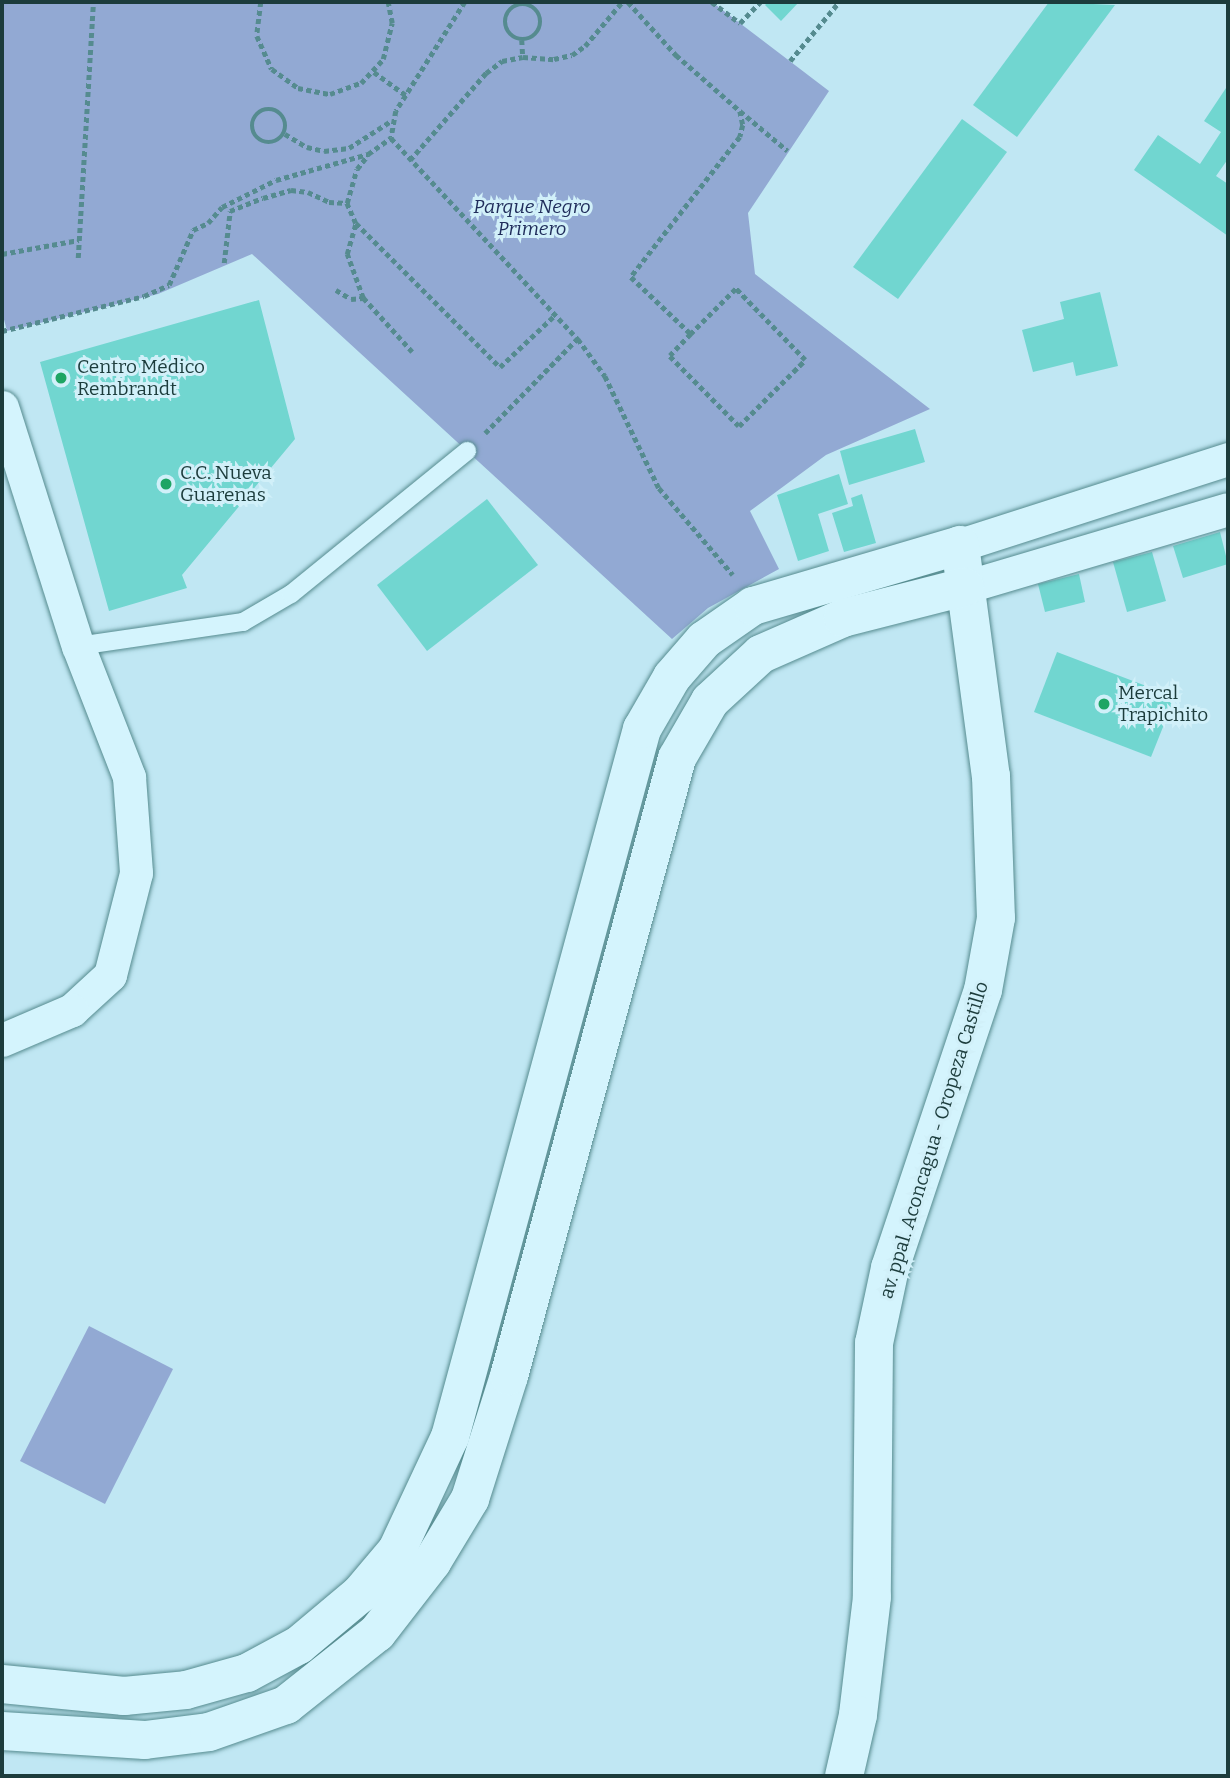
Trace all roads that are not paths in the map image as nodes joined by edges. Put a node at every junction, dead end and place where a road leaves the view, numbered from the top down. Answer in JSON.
{"nodes":[{"id":1,"x":3,"y":418,"type":"edge"},
{"id":2,"x":467,"y":451,"type":"dead end"},
{"id":3,"x":1228,"y":459,"type":"edge"},
{"id":4,"x":1228,"y":509,"type":"edge"},
{"id":5,"x":960,"y":545,"type":"junction"},
{"id":6,"x":965,"y":587,"type":"junction"},
{"id":7,"x":78,"y":646,"type":"junction"},
{"id":8,"x":2,"y":1041,"type":"edge"},
{"id":9,"x":2,"y":1684,"type":"edge"},
{"id":10,"x":2,"y":1731,"type":"edge"},
{"id":11,"x":844,"y":1776,"type":"edge"}],
"edges":[{"from":1,"to":7,"type":"street"},
{"from":2,"to":7,"type":"lane"},
{"from":3,"to":5,"type":"street"},
{"from":4,"to":6,"type":"street"},
{"from":5,"to":6,"type":"street","name":"av. ppal. Aconcagua - Oropeza Castillo"},
{"from":5,"to":9,"type":"street"},
{"from":6,"to":10,"type":"street"},
{"from":6,"to":11,"type":"street","name":"av. ppal. Aconcagua - Oropeza Castillo"},
{"from":7,"to":8,"type":"street"}]}
